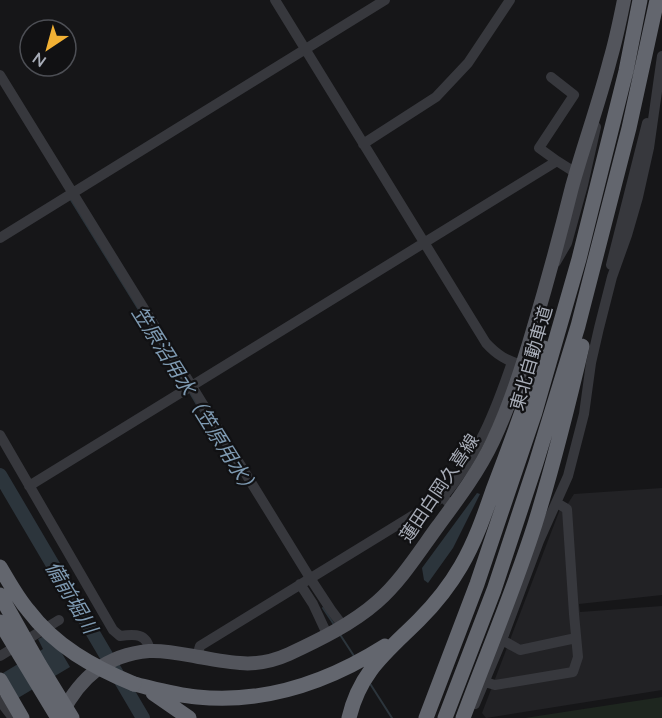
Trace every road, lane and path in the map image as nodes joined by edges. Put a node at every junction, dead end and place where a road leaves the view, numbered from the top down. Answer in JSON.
{"nodes":[{"id":1,"x":275,"y":0,"type":"edge"},
{"id":2,"x":385,"y":0,"type":"edge"},
{"id":3,"x":510,"y":0,"type":"edge"},
{"id":4,"x":624,"y":0,"type":"edge"},
{"id":5,"x":640,"y":0,"type":"edge"},
{"id":6,"x":657,"y":0,"type":"edge"},
{"id":7,"x":306,"y":50,"type":"junction"},
{"id":8,"x":662,"y":56,"type":"edge"},
{"id":9,"x":0,"y":75,"type":"edge"},
{"id":10,"x":551,"y":77,"type":"dead end"},
{"id":11,"x":598,"y":100,"type":"junction"},
{"id":12,"x":363,"y":144,"type":"junction"},
{"id":13,"x":557,"y":161,"type":"junction"},
{"id":14,"x":576,"y":174,"type":"junction"},
{"id":15,"x":70,"y":195,"type":"junction"},
{"id":16,"x":0,"y":238,"type":"edge"},
{"id":17,"x":425,"y":242,"type":"junction"},
{"id":18,"x":579,"y":259,"type":"junction"},
{"id":19,"x":595,"y":264,"type":"junction"},
{"id":20,"x":550,"y":272,"type":"junction"},
{"id":21,"x":517,"y":364,"type":"junction"},
{"id":22,"x":186,"y":389,"type":"junction"},
{"id":23,"x":0,"y":435,"type":"edge"},
{"id":24,"x":28,"y":486,"type":"junction"},
{"id":25,"x":448,"y":502,"type":"junction"},
{"id":26,"x":557,"y":503,"type":"junction"},
{"id":27,"x":0,"y":567,"type":"edge"},
{"id":28,"x":305,"y":581,"type":"junction"},
{"id":29,"x":0,"y":595,"type":"edge"},
{"id":30,"x":59,"y":620,"type":"dead end"},
{"id":31,"x":0,"y":622,"type":"edge"},
{"id":32,"x":343,"y":626,"type":"junction"},
{"id":33,"x":327,"y":634,"type":"junction"},
{"id":34,"x":576,"y":638,"type":"junction"},
{"id":35,"x":0,"y":640,"type":"edge"},
{"id":36,"x":502,"y":640,"type":"junction"},
{"id":37,"x":150,"y":651,"type":"junction"},
{"id":38,"x":0,"y":656,"type":"edge"},
{"id":39,"x":197,"y":656,"type":"junction"},
{"id":40,"x":372,"y":660,"type":"junction"},
{"id":41,"x":0,"y":680,"type":"edge"},
{"id":42,"x":485,"y":682,"type":"junction"},
{"id":43,"x":134,"y":684,"type":"junction"},
{"id":44,"x":0,"y":701,"type":"edge"},
{"id":45,"x":13,"y":718,"type":"edge"},
{"id":46,"x":22,"y":718,"type":"edge"},
{"id":47,"x":45,"y":718,"type":"edge"},
{"id":48,"x":59,"y":718,"type":"edge"},
{"id":49,"x":72,"y":718,"type":"edge"},
{"id":50,"x":189,"y":718,"type":"edge"},
{"id":51,"x":348,"y":718,"type":"edge"},
{"id":52,"x":426,"y":718,"type":"edge"},
{"id":53,"x":445,"y":718,"type":"edge"},
{"id":54,"x":463,"y":718,"type":"edge"},
{"id":55,"x":468,"y":718,"type":"edge"}],
"edges":[{"from":1,"to":7,"type":"street"},
{"from":2,"to":7,"type":"street"},
{"from":3,"to":12,"type":"street"},
{"from":4,"to":11,"type":"main road","name":"蓮田白岡久喜線"},
{"from":5,"to":18,"type":"highway","name":"東北自動車道"},
{"from":6,"to":19,"type":"highway","name":"東北自動車道"},
{"from":7,"to":12,"type":"street"},
{"from":7,"to":15,"type":"street"},
{"from":8,"to":26,"type":"street"},
{"from":9,"to":15,"type":"street"},
{"from":10,"to":13,"type":"street"},
{"from":11,"to":14,"type":"main road","name":"蓮田白岡久喜線"},
{"from":11,"to":20,"type":"street"},
{"from":12,"to":17,"type":"street"},
{"from":13,"to":14,"type":"street"},
{"from":13,"to":17,"type":"street"},
{"from":14,"to":20,"type":"main road","name":"蓮田白岡久喜線"},
{"from":15,"to":16,"type":"street"},
{"from":15,"to":22,"type":"street"},
{"from":17,"to":21,"type":"street"},
{"from":17,"to":22,"type":"street"},
{"from":18,"to":40,"type":"highway"},
{"from":18,"to":52,"type":"highway","name":"東北自動車道"},
{"from":19,"to":53,"type":"highway","name":"東北自動車道"},
{"from":19,"to":54,"type":"highway"},
{"from":20,"to":21,"type":"main road","name":"蓮田白岡久喜線"},
{"from":21,"to":25,"type":"main road","name":"蓮田白岡久喜線"},
{"from":22,"to":24,"type":"street"},
{"from":22,"to":28,"type":"street"},
{"from":23,"to":24,"type":"street"},
{"from":24,"to":37,"type":"street"},
{"from":25,"to":28,"type":"street"},
{"from":25,"to":32,"type":"main road","name":"蓮田白岡久喜線"},
{"from":26,"to":34,"type":"street"},
{"from":26,"to":36,"type":"street"},
{"from":27,"to":43,"type":"highway","bridge":true},
{"from":28,"to":32,"type":"street"},
{"from":28,"to":33,"type":"street"},
{"from":28,"to":39,"type":"street"},
{"from":29,"to":49,"type":"highway","bridge":true},
{"from":30,"to":38,"type":"street"},
{"from":31,"to":48,"type":"highway","bridge":true},
{"from":32,"to":33,"type":"main road","name":"蓮田白岡久喜線"},
{"from":33,"to":39,"type":"main road","name":"蓮田白岡久喜線"},
{"from":34,"to":36,"type":"street"},
{"from":34,"to":42,"type":"street"},
{"from":35,"to":47,"type":"highway"},
{"from":36,"to":42,"type":"street"},
{"from":37,"to":39,"type":"main road","name":"蓮田白岡久喜線"},
{"from":37,"to":48,"type":"main road","name":"蓮田白岡久喜線"},
{"from":40,"to":43,"type":"highway"},
{"from":40,"to":51,"type":"highway"},
{"from":41,"to":46,"type":"highway"},
{"from":42,"to":55,"type":"street"},
{"from":43,"to":50,"type":"highway"},
{"from":44,"to":45,"type":"street"}]}
